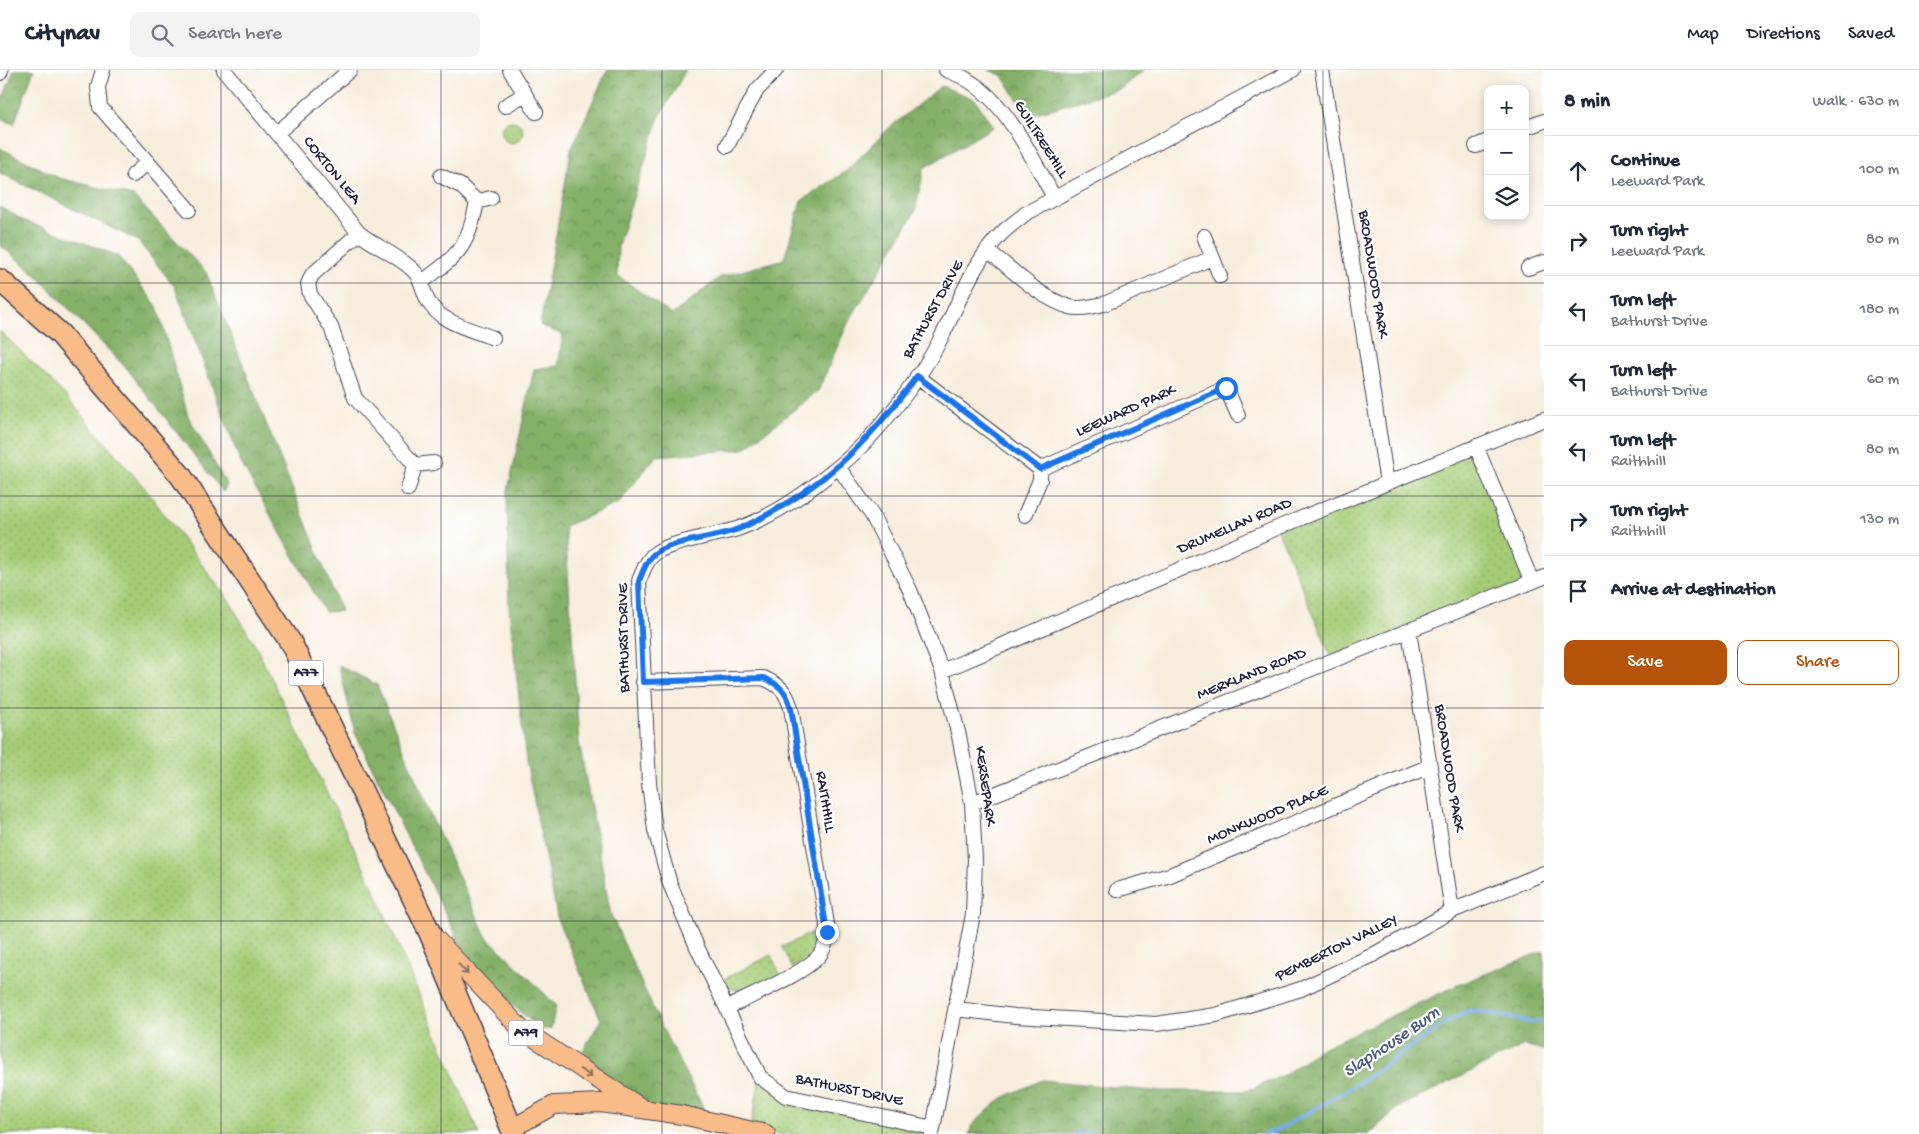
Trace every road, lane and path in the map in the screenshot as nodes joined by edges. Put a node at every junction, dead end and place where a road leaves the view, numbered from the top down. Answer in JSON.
{"nodes":[{"id":1,"x":103,"y":70,"type":"edge"},
{"id":2,"x":224,"y":70,"type":"edge"},
{"id":3,"x":350,"y":70,"type":"edge"},
{"id":4,"x":510,"y":70,"type":"edge"},
{"id":5,"x":776,"y":70,"type":"edge"},
{"id":6,"x":946,"y":70,"type":"edge"},
{"id":7,"x":1293,"y":70,"type":"edge"},
{"id":8,"x":1322,"y":70,"type":"edge"},
{"id":9,"x":525,"y":94,"type":"junction"},
{"id":10,"x":505,"y":106,"type":"dead end"},
{"id":11,"x":536,"y":112,"type":"dead end"},
{"id":12,"x":1544,"y":121,"type":"edge"},
{"id":13,"x":1529,"y":127,"type":"edge"},
{"id":14,"x":277,"y":132,"type":"junction"},
{"id":15,"x":727,"y":146,"type":"dead end"},
{"id":16,"x":148,"y":162,"type":"junction"},
{"id":17,"x":133,"y":175,"type":"dead end"},
{"id":18,"x":441,"y":176,"type":"dead end"},
{"id":19,"x":1054,"y":197,"type":"junction"},
{"id":20,"x":491,"y":198,"type":"dead end"},
{"id":21,"x":477,"y":202,"type":"junction"},
{"id":22,"x":189,"y":210,"type":"dead end"},
{"id":23,"x":359,"y":233,"type":"junction"},
{"id":24,"x":1204,"y":236,"type":"dead end"},
{"id":25,"x":987,"y":250,"type":"junction"},
{"id":26,"x":1212,"y":258,"type":"junction"},
{"id":27,"x":1544,"y":262,"type":"edge"},
{"id":28,"x":1528,"y":268,"type":"dead end"},
{"id":29,"x":1220,"y":276,"type":"dead end"},
{"id":30,"x":0,"y":280,"type":"edge"},
{"id":31,"x":422,"y":282,"type":"junction"},
{"id":32,"x":493,"y":338,"type":"dead end"},
{"id":33,"x":917,"y":376,"type":"junction"},
{"id":34,"x":1238,"y":415,"type":"dead end"},
{"id":35,"x":1544,"y":419,"type":"edge"},
{"id":36,"x":1476,"y":446,"type":"junction"},
{"id":37,"x":434,"y":463,"type":"dead end"},
{"id":38,"x":415,"y":465,"type":"junction"},
{"id":39,"x":839,"y":468,"type":"junction"},
{"id":40,"x":1040,"y":469,"type":"junction"},
{"id":41,"x":1387,"y":483,"type":"junction"},
{"id":42,"x":408,"y":489,"type":"dead end"},
{"id":43,"x":1025,"y":515,"type":"dead end"},
{"id":44,"x":1538,"y":580,"type":"edge"},
{"id":45,"x":1409,"y":631,"type":"junction"},
{"id":46,"x":942,"y":671,"type":"junction"},
{"id":47,"x":643,"y":682,"type":"junction"},
{"id":48,"x":1430,"y":766,"type":"junction"},
{"id":49,"x":972,"y":803,"type":"junction"},
{"id":50,"x":1544,"y":873,"type":"edge"},
{"id":51,"x":1117,"y":890,"type":"dead end"},
{"id":52,"x":1452,"y":911,"type":"junction"},
{"id":53,"x":430,"y":932,"type":"junction"},
{"id":54,"x":727,"y":1008,"type":"junction"},
{"id":55,"x":956,"y":1008,"type":"junction"},
{"id":56,"x":643,"y":1109,"type":"junction"},
{"id":57,"x":513,"y":1131,"type":"edge"},
{"id":58,"x":933,"y":1131,"type":"edge"},
{"id":59,"x":755,"y":1133,"type":"edge"}],
"edges":[{"from":1,"to":16,"type":"street"},
{"from":2,"to":14,"type":"street","name":"CORTON LEA"},
{"from":3,"to":14,"type":"street"},
{"from":4,"to":9,"type":"street"},
{"from":5,"to":15,"type":"street"},
{"from":6,"to":19,"type":"street","name":"GUILTREEHILL"},
{"from":7,"to":19,"type":"street","name":"BATHURST DRIVE"},
{"from":8,"to":41,"type":"street","name":"BROADWOOD PARK"},
{"from":9,"to":10,"type":"street"},
{"from":9,"to":11,"type":"street"},
{"from":12,"to":13,"type":"street"},
{"from":14,"to":23,"type":"street","name":"CORTON LEA"},
{"from":16,"to":17,"type":"street"},
{"from":16,"to":22,"type":"street"},
{"from":18,"to":21,"type":"street"},
{"from":19,"to":25,"type":"street","name":"BATHURST DRIVE"},
{"from":20,"to":21,"type":"street"},
{"from":21,"to":31,"type":"street"},
{"from":23,"to":31,"type":"street","name":"CORTON LEA"},
{"from":23,"to":38,"type":"street"},
{"from":24,"to":26,"type":"street"},
{"from":25,"to":26,"type":"street"},
{"from":25,"to":33,"type":"street","name":"BATHURST DRIVE"},
{"from":26,"to":29,"type":"street"},
{"from":27,"to":28,"type":"street"},
{"from":30,"to":53,"type":"highway","number":"A77"},
{"from":31,"to":32,"type":"street","name":"CORTON LEA"},
{"from":33,"to":39,"type":"street","name":"BATHURST DRIVE"},
{"from":33,"to":40,"type":"street"},
{"from":34,"to":40,"type":"street","name":"LEEWARD PARK"},
{"from":35,"to":36,"type":"street","name":"DRUMELLAN ROAD"},
{"from":36,"to":41,"type":"street","name":"DRUMELLAN ROAD"},
{"from":36,"to":44,"type":"street"},
{"from":37,"to":38,"type":"street"},
{"from":38,"to":42,"type":"street"},
{"from":39,"to":46,"type":"street","name":"KERSEPARK"},
{"from":39,"to":47,"type":"street","name":"BATHURST DRIVE"},
{"from":40,"to":43,"type":"street"},
{"from":41,"to":46,"type":"street","name":"DRUMELLAN ROAD"},
{"from":44,"to":45,"type":"street","name":"MERKLAND ROAD"},
{"from":45,"to":48,"type":"street","name":"BROADWOOD PARK"},
{"from":45,"to":49,"type":"street","name":"MERKLAND ROAD"},
{"from":46,"to":49,"type":"street","name":"KERSEPARK"},
{"from":47,"to":54,"type":"street","name":"BATHURST DRIVE"},
{"from":47,"to":54,"type":"street","name":"RAITHHILL"},
{"from":48,"to":51,"type":"street","name":"MONKWOOD PLACE"},
{"from":48,"to":52,"type":"street","name":"BROADWOOD PARK"},
{"from":49,"to":55,"type":"street","name":"KERSEPARK"},
{"from":50,"to":52,"type":"street","name":"PEMBERTON VALLEY"},
{"from":52,"to":55,"type":"street","name":"PEMBERTON VALLEY"},
{"from":53,"to":56,"type":"main road","number":"A79","one_way":true},
{"from":53,"to":57,"type":"highway","number":"A77"},
{"from":54,"to":58,"type":"street","name":"BATHURST DRIVE"},
{"from":55,"to":58,"type":"street","name":"KERSEPARK"},
{"from":56,"to":57,"type":"main road","number":"A79"},
{"from":56,"to":59,"type":"main road","number":"A79"}]}
